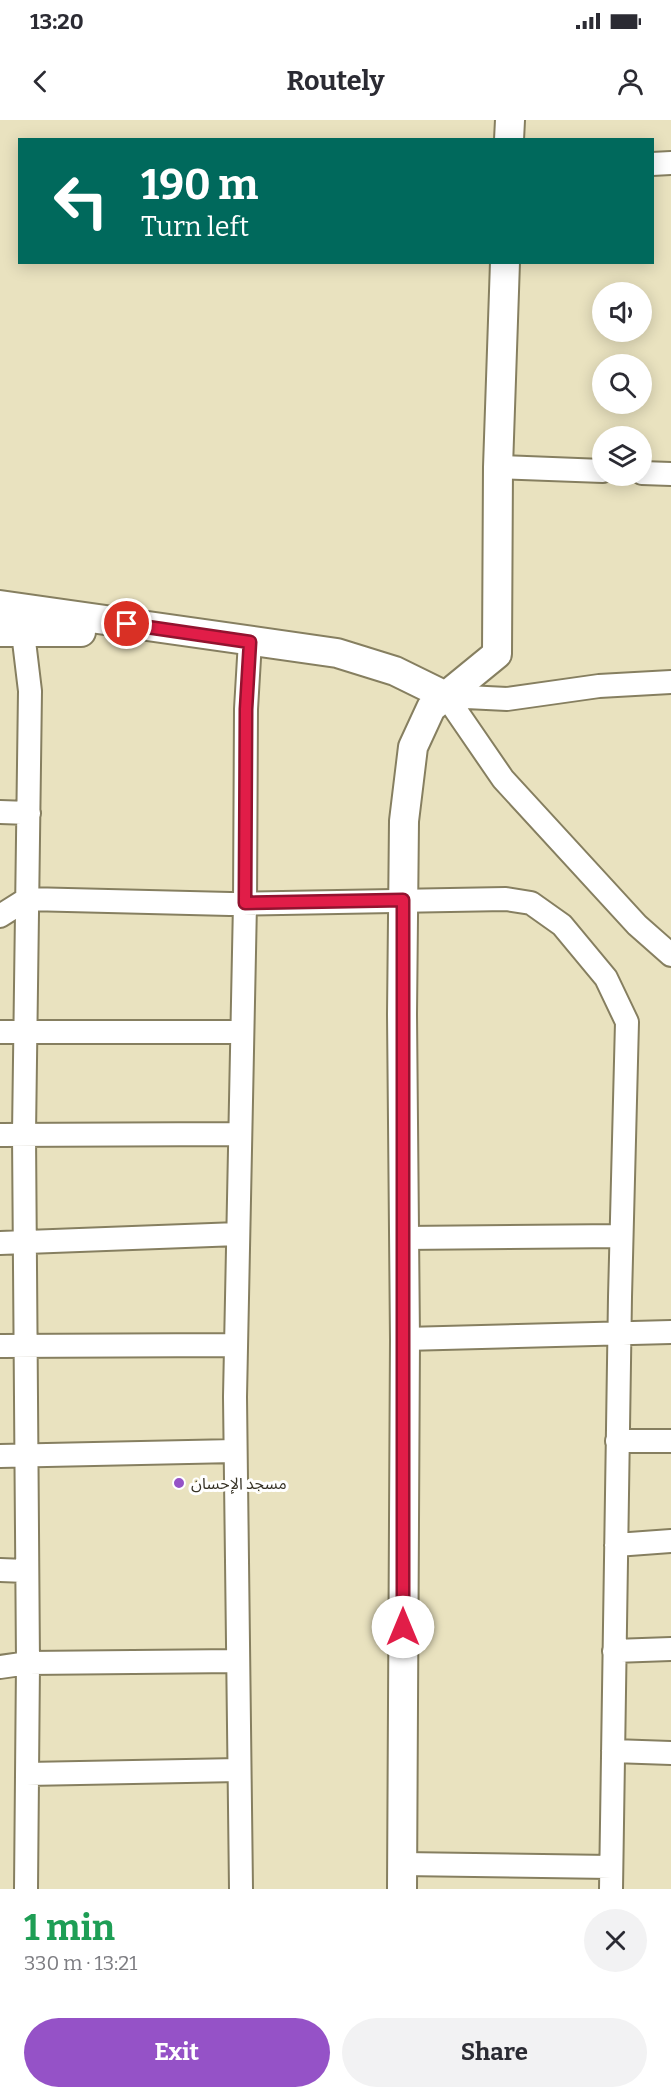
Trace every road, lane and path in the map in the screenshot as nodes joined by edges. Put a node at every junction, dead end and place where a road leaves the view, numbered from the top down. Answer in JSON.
{"nodes":[{"id":1,"x":510,"y":120,"type":"edge"},
{"id":2,"x":509,"y":138,"type":"edge"},
{"id":3,"x":671,"y":163,"type":"edge"},
{"id":4,"x":654,"y":164,"type":"edge"},
{"id":5,"x":505,"y":264,"type":"edge"},
{"id":6,"x":498,"y":467,"type":"junction"},
{"id":7,"x":592,"y":471,"type":"edge"},
{"id":8,"x":652,"y":473,"type":"edge"},
{"id":9,"x":671,"y":474,"type":"edge"},
{"id":10,"x":11,"y":619,"type":"edge"},
{"id":11,"x":250,"y":642,"type":"junction"},
{"id":12,"x":671,"y":682,"type":"edge"},
{"id":13,"x":446,"y":696,"type":"junction"},
{"id":14,"x":0,"y":812,"type":"edge"},
{"id":15,"x":29,"y":813,"type":"junction"},
{"id":16,"x":27,"y":899,"type":"junction"},
{"id":17,"x":403,"y":900,"type":"junction"},
{"id":18,"x":245,"y":903,"type":"junction"},
{"id":19,"x":0,"y":916,"type":"edge"},
{"id":20,"x":671,"y":955,"type":"edge"},
{"id":21,"x":0,"y":1032,"type":"edge"},
{"id":22,"x":26,"y":1032,"type":"junction"},
{"id":23,"x":242,"y":1032,"type":"junction"},
{"id":24,"x":24,"y":1134,"type":"junction"},
{"id":25,"x":239,"y":1134,"type":"junction"},
{"id":26,"x":0,"y":1135,"type":"edge"},
{"id":27,"x":238,"y":1234,"type":"junction"},
{"id":28,"x":621,"y":1236,"type":"junction"},
{"id":29,"x":404,"y":1238,"type":"junction"},
{"id":30,"x":0,"y":1243,"type":"edge"},
{"id":31,"x":25,"y":1243,"type":"junction"},
{"id":32,"x":620,"y":1332,"type":"junction"},
{"id":33,"x":671,"y":1332,"type":"edge"},
{"id":34,"x":405,"y":1339,"type":"junction"},
{"id":35,"x":26,"y":1345,"type":"junction"},
{"id":36,"x":236,"y":1345,"type":"junction"},
{"id":37,"x":0,"y":1346,"type":"edge"},
{"id":38,"x":617,"y":1441,"type":"junction"},
{"id":39,"x":671,"y":1441,"type":"edge"},
{"id":40,"x":236,"y":1452,"type":"junction"},
{"id":41,"x":26,"y":1455,"type":"junction"},
{"id":42,"x":0,"y":1456,"type":"edge"},
{"id":43,"x":671,"y":1540,"type":"edge"},
{"id":44,"x":616,"y":1545,"type":"junction"},
{"id":45,"x":0,"y":1570,"type":"edge"},
{"id":46,"x":26,"y":1571,"type":"junction"},
{"id":47,"x":671,"y":1649,"type":"edge"},
{"id":48,"x":614,"y":1652,"type":"junction"},
{"id":49,"x":238,"y":1661,"type":"junction"},
{"id":50,"x":28,"y":1664,"type":"junction"},
{"id":51,"x":0,"y":1667,"type":"edge"},
{"id":52,"x":613,"y":1751,"type":"junction"},
{"id":53,"x":671,"y":1753,"type":"edge"},
{"id":54,"x":239,"y":1770,"type":"junction"},
{"id":55,"x":27,"y":1774,"type":"junction"},
{"id":56,"x":402,"y":1877,"type":"edge"},
{"id":57,"x":611,"y":1878,"type":"edge"},
{"id":58,"x":26,"y":1889,"type":"edge"},
{"id":59,"x":241,"y":1889,"type":"edge"}],
"edges":[{"from":1,"to":2,"type":"street"},
{"from":3,"to":4,"type":"street"},
{"from":5,"to":6,"type":"street"},
{"from":6,"to":7,"type":"street"},
{"from":6,"to":13,"type":"street"},
{"from":8,"to":9,"type":"street"},
{"from":10,"to":11,"type":"street"},
{"from":10,"to":15,"type":"street"},
{"from":11,"to":13,"type":"street"},
{"from":11,"to":18,"type":"street"},
{"from":12,"to":13,"type":"street"},
{"from":13,"to":17,"type":"street"},
{"from":13,"to":20,"type":"street"},
{"from":14,"to":15,"type":"street"},
{"from":15,"to":16,"type":"street"},
{"from":16,"to":18,"type":"street"},
{"from":16,"to":19,"type":"street"},
{"from":16,"to":22,"type":"street"},
{"from":17,"to":18,"type":"street"},
{"from":17,"to":28,"type":"street"},
{"from":17,"to":29,"type":"street"},
{"from":18,"to":23,"type":"street"},
{"from":21,"to":22,"type":"street"},
{"from":22,"to":23,"type":"street"},
{"from":22,"to":24,"type":"street"},
{"from":23,"to":25,"type":"street"},
{"from":24,"to":25,"type":"street"},
{"from":24,"to":26,"type":"street"},
{"from":24,"to":31,"type":"street"},
{"from":25,"to":27,"type":"street"},
{"from":27,"to":31,"type":"street"},
{"from":27,"to":36,"type":"street"},
{"from":28,"to":29,"type":"street"},
{"from":28,"to":32,"type":"street"},
{"from":29,"to":34,"type":"street"},
{"from":30,"to":31,"type":"street"},
{"from":31,"to":35,"type":"street"},
{"from":32,"to":33,"type":"street"},
{"from":32,"to":34,"type":"street"},
{"from":32,"to":38,"type":"street"},
{"from":34,"to":56,"type":"street"},
{"from":35,"to":36,"type":"street"},
{"from":35,"to":37,"type":"street"},
{"from":35,"to":41,"type":"street"},
{"from":36,"to":40,"type":"street"},
{"from":38,"to":39,"type":"street"},
{"from":38,"to":44,"type":"street"},
{"from":40,"to":41,"type":"street"},
{"from":40,"to":49,"type":"street"},
{"from":41,"to":42,"type":"street"},
{"from":41,"to":46,"type":"street"},
{"from":43,"to":44,"type":"street"},
{"from":44,"to":48,"type":"street"},
{"from":45,"to":46,"type":"street"},
{"from":46,"to":50,"type":"street"},
{"from":47,"to":48,"type":"street"},
{"from":48,"to":52,"type":"street"},
{"from":49,"to":50,"type":"street"},
{"from":49,"to":54,"type":"street"},
{"from":50,"to":51,"type":"street"},
{"from":50,"to":55,"type":"street"},
{"from":52,"to":53,"type":"street"},
{"from":52,"to":57,"type":"street"},
{"from":54,"to":55,"type":"street"},
{"from":54,"to":59,"type":"street"},
{"from":55,"to":58,"type":"street"},
{"from":56,"to":57,"type":"street"}]}
